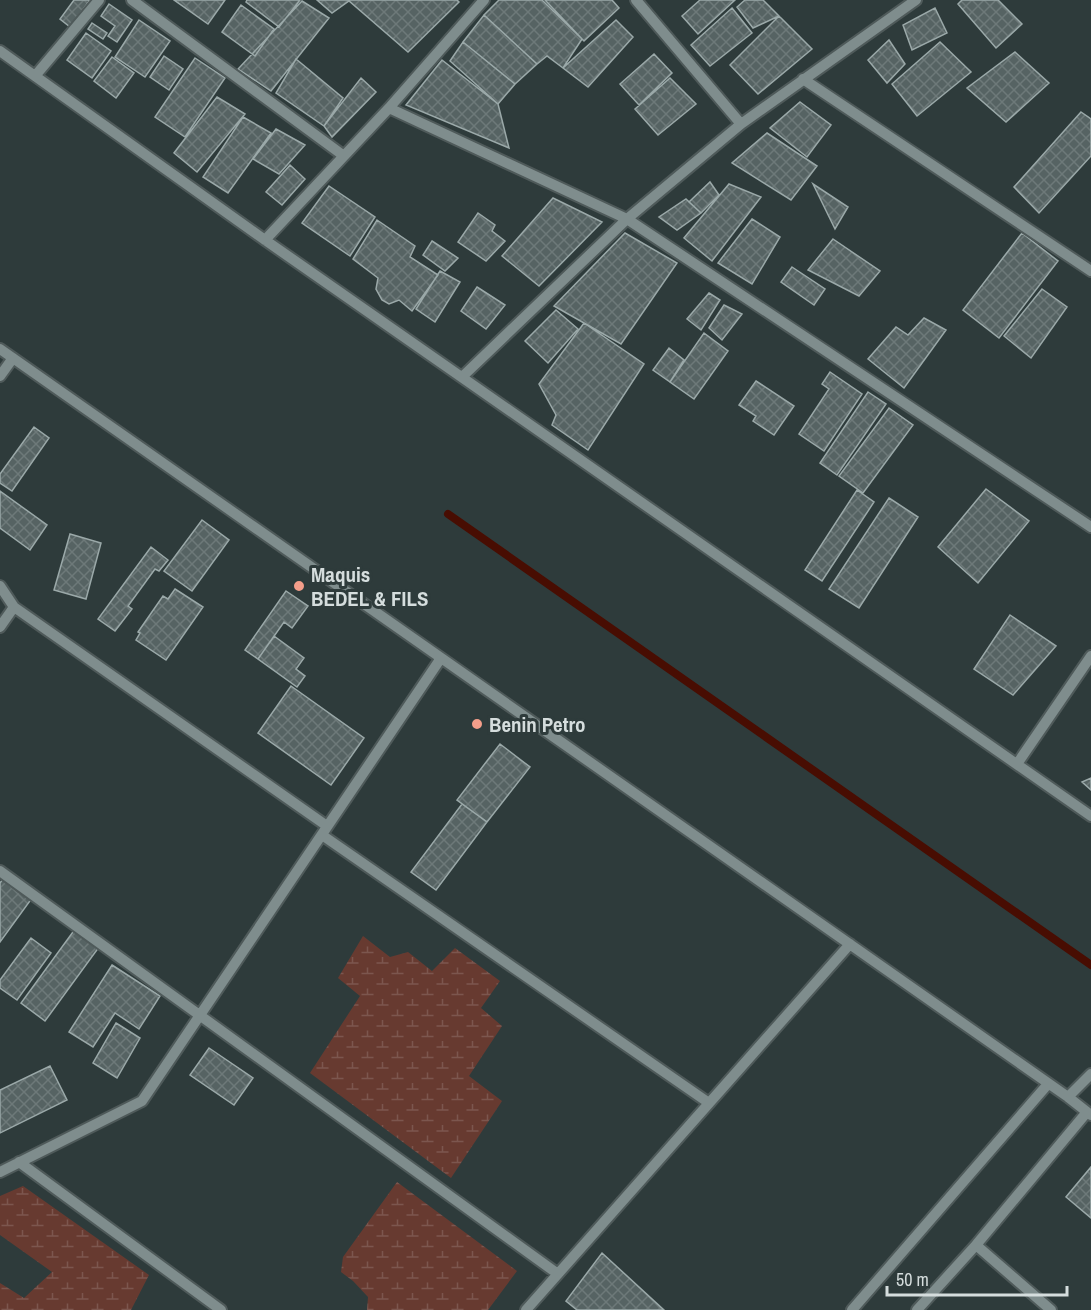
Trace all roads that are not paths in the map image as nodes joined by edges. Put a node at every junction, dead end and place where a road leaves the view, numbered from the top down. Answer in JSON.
{"nodes":[{"id":1,"x":99,"y":0,"type":"edge"},
{"id":2,"x":132,"y":0,"type":"edge"},
{"id":3,"x":636,"y":0,"type":"edge"},
{"id":4,"x":894,"y":0,"type":"edge"},
{"id":5,"x":916,"y":0,"type":"edge"},
{"id":6,"x":478,"y":2,"type":"edge"},
{"id":7,"x":902,"y":9,"type":"junction"},
{"id":8,"x":0,"y":51,"type":"edge"},
{"id":9,"x":35,"y":76,"type":"junction"},
{"id":10,"x":803,"y":79,"type":"junction"},
{"id":11,"x":389,"y":108,"type":"junction"},
{"id":12,"x":741,"y":124,"type":"junction"},
{"id":13,"x":344,"y":156,"type":"junction"},
{"id":14,"x":627,"y":219,"type":"junction"},
{"id":15,"x":265,"y":240,"type":"junction"},
{"id":16,"x":1091,"y":271,"type":"edge"},
{"id":17,"x":0,"y":349,"type":"edge"},
{"id":18,"x":13,"y":358,"type":"junction"},
{"id":19,"x":0,"y":376,"type":"edge"},
{"id":20,"x":462,"y":377,"type":"junction"},
{"id":21,"x":1091,"y":527,"type":"edge"},
{"id":22,"x":0,"y":586,"type":"edge"},
{"id":23,"x":14,"y":607,"type":"junction"},
{"id":24,"x":0,"y":627,"type":"edge"},
{"id":25,"x":1091,"y":656,"type":"edge"},
{"id":26,"x":441,"y":658,"type":"junction"},
{"id":27,"x":1017,"y":764,"type":"junction"},
{"id":28,"x":1091,"y":816,"type":"edge"},
{"id":29,"x":324,"y":830,"type":"junction"},
{"id":30,"x":0,"y":872,"type":"edge"},
{"id":31,"x":850,"y":944,"type":"junction"},
{"id":32,"x":199,"y":1016,"type":"junction"},
{"id":33,"x":1091,"y":1074,"type":"edge"},
{"id":34,"x":1048,"y":1083,"type":"junction"},
{"id":35,"x":1068,"y":1097,"type":"junction"},
{"id":36,"x":709,"y":1103,"type":"junction"},
{"id":37,"x":1089,"y":1113,"type":"edge"},
{"id":38,"x":19,"y":1162,"type":"junction"},
{"id":39,"x":0,"y":1172,"type":"edge"},
{"id":40,"x":976,"y":1245,"type":"junction"},
{"id":41,"x":558,"y":1274,"type":"junction"},
{"id":42,"x":221,"y":1310,"type":"edge"},
{"id":43,"x":526,"y":1310,"type":"edge"},
{"id":44,"x":852,"y":1310,"type":"edge"},
{"id":45,"x":917,"y":1310,"type":"edge"},
{"id":46,"x":1051,"y":1310,"type":"edge"}],
"edges":[{"from":1,"to":9,"type":"street"},
{"from":2,"to":13,"type":"street"},
{"from":3,"to":12,"type":"street"},
{"from":4,"to":7,"type":"street"},
{"from":5,"to":7,"type":"street"},
{"from":6,"to":11,"type":"street"},
{"from":7,"to":10,"type":"street"},
{"from":8,"to":9,"type":"street"},
{"from":9,"to":15,"type":"street"},
{"from":10,"to":12,"type":"street"},
{"from":10,"to":16,"type":"street"},
{"from":11,"to":13,"type":"street"},
{"from":11,"to":14,"type":"street"},
{"from":12,"to":14,"type":"street"},
{"from":13,"to":15,"type":"street"},
{"from":14,"to":20,"type":"street"},
{"from":14,"to":21,"type":"street"},
{"from":15,"to":20,"type":"street"},
{"from":17,"to":18,"type":"street"},
{"from":18,"to":19,"type":"street"},
{"from":18,"to":26,"type":"street"},
{"from":20,"to":27,"type":"street"},
{"from":22,"to":23,"type":"street"},
{"from":23,"to":24,"type":"street"},
{"from":23,"to":29,"type":"street"},
{"from":25,"to":27,"type":"street"},
{"from":26,"to":29,"type":"street"},
{"from":26,"to":31,"type":"street"},
{"from":27,"to":28,"type":"street"},
{"from":29,"to":32,"type":"street"},
{"from":29,"to":36,"type":"street"},
{"from":30,"to":32,"type":"street"},
{"from":31,"to":34,"type":"street"},
{"from":31,"to":36,"type":"street"},
{"from":32,"to":38,"type":"street"},
{"from":32,"to":41,"type":"street"},
{"from":33,"to":35,"type":"street"},
{"from":34,"to":35,"type":"street"},
{"from":34,"to":44,"type":"street"},
{"from":35,"to":37,"type":"street"},
{"from":36,"to":41,"type":"street"},
{"from":37,"to":40,"type":"street"},
{"from":38,"to":39,"type":"street"},
{"from":38,"to":42,"type":"street"},
{"from":40,"to":45,"type":"street"},
{"from":40,"to":46,"type":"street"},
{"from":41,"to":43,"type":"street"}]}
